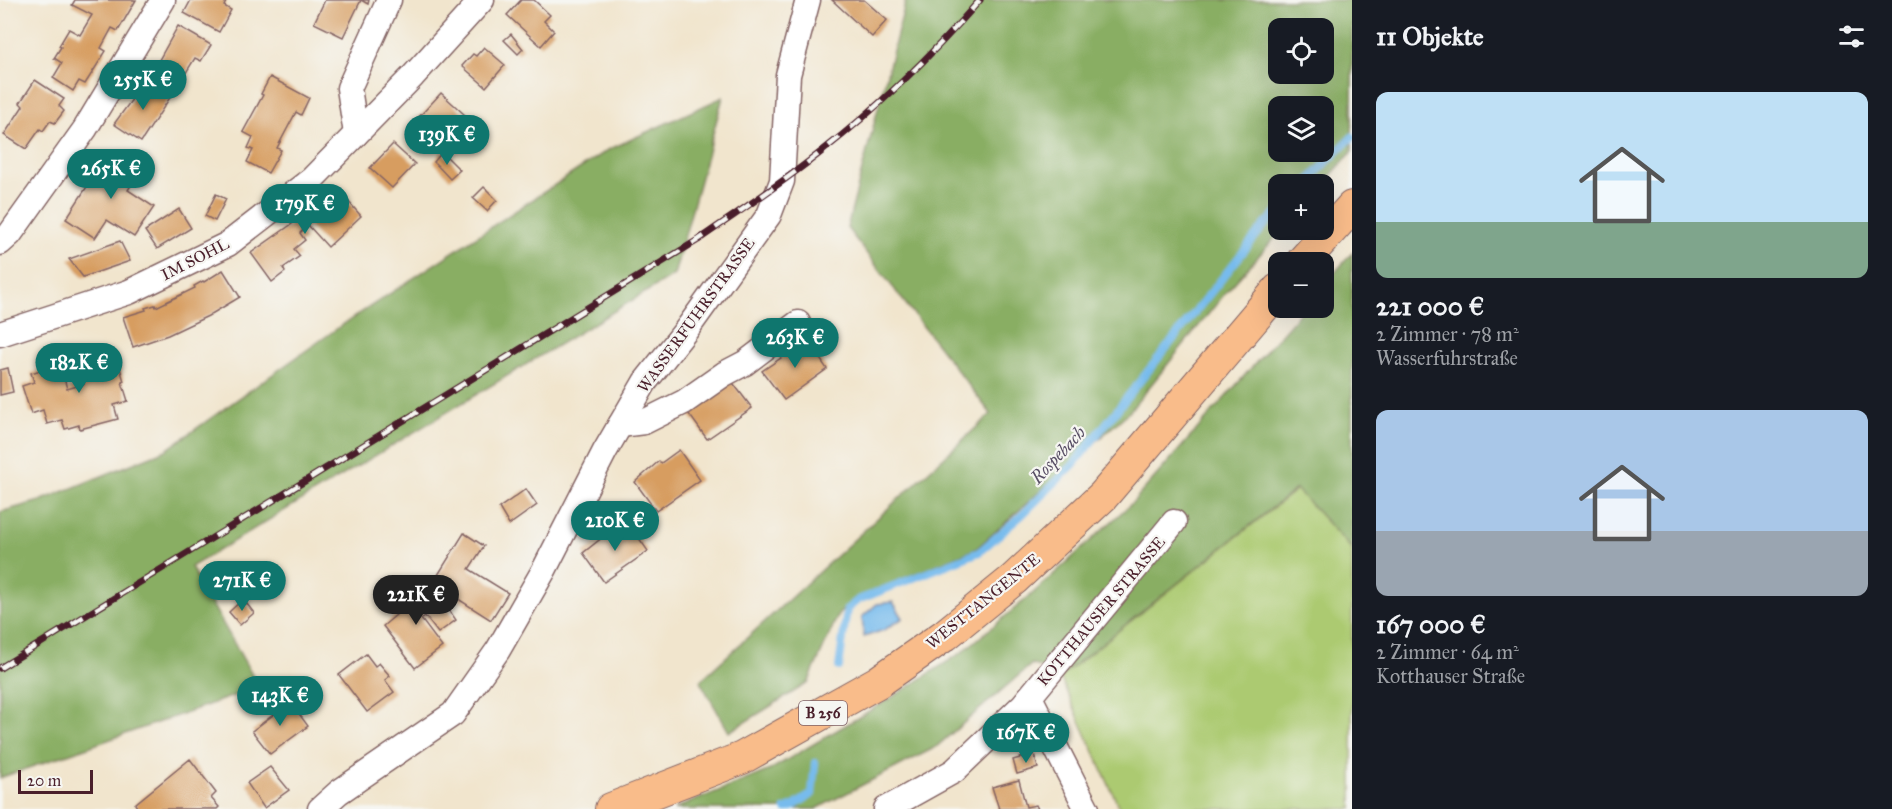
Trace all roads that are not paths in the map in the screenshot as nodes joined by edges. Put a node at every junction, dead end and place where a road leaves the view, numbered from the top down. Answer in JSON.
{"nodes":[{"id":1,"x":163,"y":0,"type":"edge"},
{"id":2,"x":389,"y":0,"type":"edge"},
{"id":3,"x":482,"y":0,"type":"edge"},
{"id":4,"x":808,"y":0,"type":"edge"},
{"id":5,"x":356,"y":134,"type":"junction"},
{"id":6,"x":1352,"y":207,"type":"edge"},
{"id":7,"x":0,"y":243,"type":"edge"},
{"id":8,"x":1311,"y":252,"type":"edge"},
{"id":9,"x":1268,"y":302,"type":"edge"},
{"id":10,"x":798,"y":322,"type":"dead end"},
{"id":11,"x":0,"y":334,"type":"edge"},
{"id":12,"x":620,"y":425,"type":"junction"},
{"id":13,"x":1174,"y":522,"type":"dead end"},
{"id":14,"x":1030,"y":697,"type":"junction"},
{"id":15,"x":320,"y":809,"type":"edge"},
{"id":16,"x":611,"y":809,"type":"edge"},
{"id":17,"x":886,"y":809,"type":"edge"},
{"id":18,"x":1087,"y":809,"type":"edge"}],
"edges":[{"from":1,"to":7,"type":"street"},
{"from":2,"to":5,"type":"street"},
{"from":3,"to":5,"type":"street","name":"IM SOHL"},
{"from":4,"to":12,"type":"street","name":"WASSERFUHRSTRASSE"},
{"from":5,"to":11,"type":"street","name":"IM SOHL"},
{"from":6,"to":8,"type":"main road"},
{"from":9,"to":16,"type":"main road","name":"WESTTANGENTE","number":"B 256"},
{"from":10,"to":12,"type":"street"},
{"from":12,"to":15,"type":"street","name":"WASSERFUHRSTRASSE"},
{"from":13,"to":14,"type":"street","name":"KOTTHAUSER STRASSE"},
{"from":14,"to":17,"type":"street","name":"KOTTHAUSER STRASSE"},
{"from":14,"to":18,"type":"street"}]}
